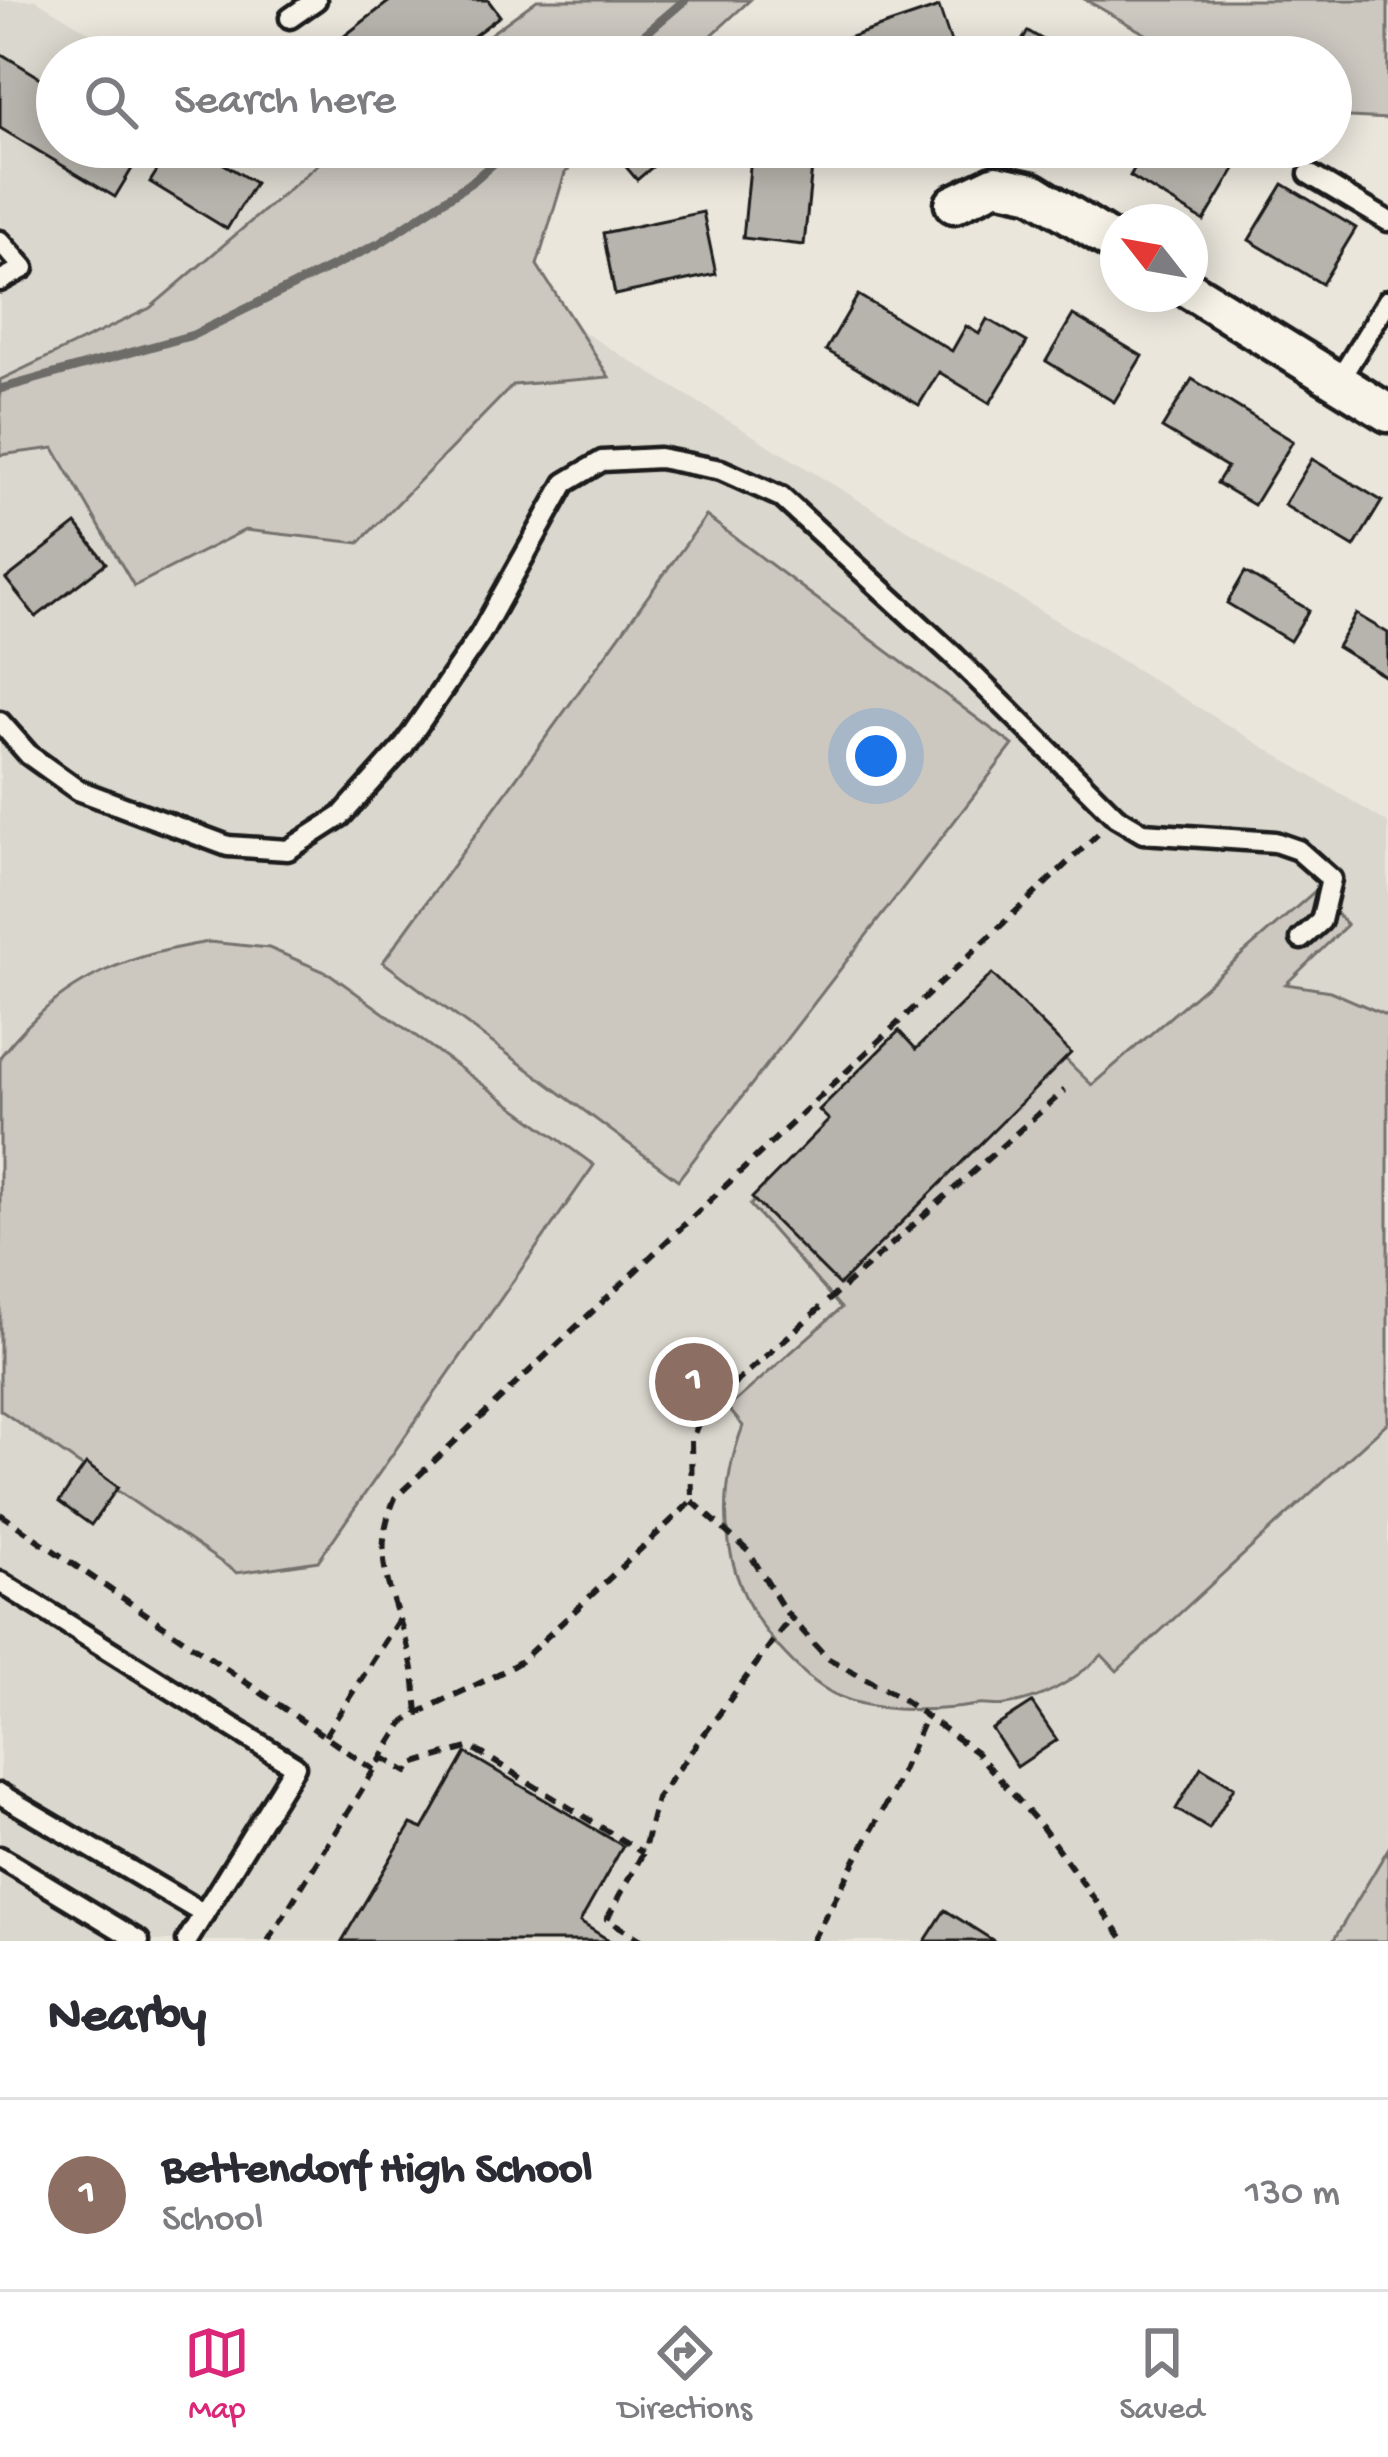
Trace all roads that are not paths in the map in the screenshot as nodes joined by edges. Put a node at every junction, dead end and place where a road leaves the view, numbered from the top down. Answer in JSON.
{"nodes":[{"id":1,"x":316,"y":0,"type":"edge"},
{"id":2,"x":290,"y":18,"type":"dead end"},
{"id":3,"x":1310,"y":174,"type":"dead end"},
{"id":4,"x":954,"y":204,"type":"dead end"},
{"id":5,"x":1388,"y":221,"type":"edge"},
{"id":6,"x":1100,"y":234,"type":"edge"},
{"id":7,"x":0,"y":241,"type":"edge"},
{"id":8,"x":0,"y":281,"type":"edge"},
{"id":9,"x":1388,"y":299,"type":"edge"},
{"id":10,"x":1208,"y":301,"type":"edge"},
{"id":11,"x":1338,"y":382,"type":"junction"},
{"id":12,"x":1388,"y":413,"type":"edge"},
{"id":13,"x":0,"y":722,"type":"edge"},
{"id":14,"x":1301,"y":939,"type":"dead end"},
{"id":15,"x":0,"y":1582,"type":"edge"},
{"id":16,"x":0,"y":1794,"type":"edge"},
{"id":17,"x":0,"y":1857,"type":"edge"},
{"id":18,"x":204,"y":1914,"type":"junction"},
{"id":19,"x":140,"y":1941,"type":"edge"},
{"id":20,"x":187,"y":1941,"type":"edge"}],
"edges":[{"from":1,"to":2,"type":"lane"},
{"from":3,"to":5,"type":"lane"},
{"from":4,"to":6,"type":"street"},
{"from":7,"to":8,"type":"lane"},
{"from":9,"to":11,"type":"lane"},
{"from":10,"to":11,"type":"street"},
{"from":11,"to":12,"type":"street"},
{"from":13,"to":14,"type":"lane"},
{"from":15,"to":18,"type":"lane"},
{"from":16,"to":18,"type":"lane"},
{"from":17,"to":19,"type":"lane"},
{"from":18,"to":20,"type":"lane"}]}
